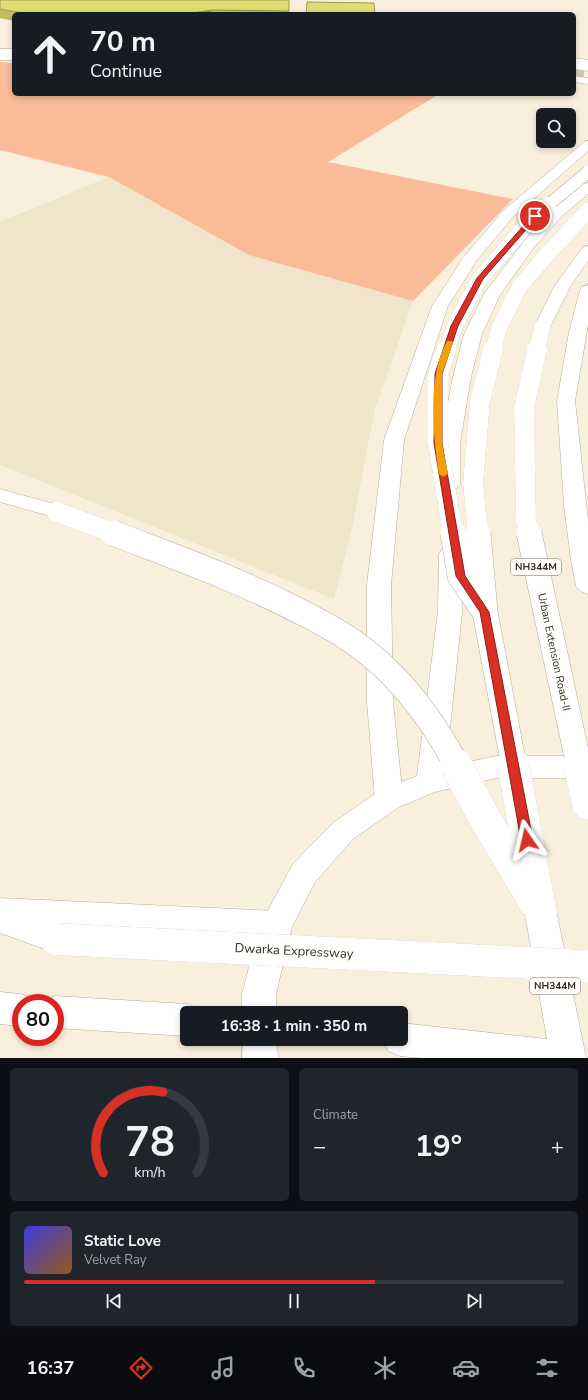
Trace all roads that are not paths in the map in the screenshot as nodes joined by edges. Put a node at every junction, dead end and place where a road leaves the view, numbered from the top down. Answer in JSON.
{"nodes":[{"id":1,"x":0,"y":42,"type":"edge"},
{"id":2,"x":12,"y":42,"type":"edge"},
{"id":3,"x":0,"y":47,"type":"edge"},
{"id":4,"x":12,"y":47,"type":"edge"},
{"id":5,"x":0,"y":52,"type":"edge"},
{"id":6,"x":12,"y":52,"type":"edge"},
{"id":7,"x":0,"y":57,"type":"edge"},
{"id":8,"x":12,"y":57,"type":"edge"},
{"id":9,"x":576,"y":61,"type":"edge"},
{"id":10,"x":588,"y":63,"type":"edge"},
{"id":11,"x":576,"y":66,"type":"edge"},
{"id":12,"x":588,"y":68,"type":"edge"},
{"id":13,"x":576,"y":79,"type":"edge"},
{"id":14,"x":588,"y":81,"type":"edge"},
{"id":15,"x":588,"y":145,"type":"edge"},
{"id":16,"x":588,"y":172,"type":"edge"},
{"id":17,"x":588,"y":187,"type":"edge"},
{"id":18,"x":588,"y":211,"type":"edge"},
{"id":19,"x":588,"y":250,"type":"edge"},
{"id":20,"x":588,"y":290,"type":"edge"},
{"id":21,"x":0,"y":495,"type":"edge"},
{"id":22,"x":588,"y":586,"type":"edge"},
{"id":23,"x":484,"y":612,"type":"junction"},
{"id":24,"x":588,"y":771,"type":"edge"},
{"id":25,"x":430,"y":782,"type":"junction"},
{"id":26,"x":389,"y":799,"type":"junction"},
{"id":27,"x":588,"y":803,"type":"edge"},
{"id":28,"x":0,"y":912,"type":"edge"},
{"id":29,"x":541,"y":914,"type":"junction"},
{"id":30,"x":0,"y":919,"type":"edge"},
{"id":31,"x":276,"y":925,"type":"junction"},
{"id":32,"x":0,"y":936,"type":"edge"},
{"id":33,"x":56,"y":939,"type":"junction"},
{"id":34,"x":588,"y":966,"type":"edge"},
{"id":35,"x":259,"y":1006,"type":"edge"},
{"id":36,"x":0,"y":1008,"type":"edge"},
{"id":37,"x":12,"y":1009,"type":"edge"},
{"id":38,"x":64,"y":1013,"type":"edge"},
{"id":39,"x":180,"y":1020,"type":"edge"},
{"id":40,"x":408,"y":1040,"type":"edge"},
{"id":41,"x":260,"y":1046,"type":"edge"},
{"id":42,"x":519,"y":1056,"type":"edge"},
{"id":43,"x":260,"y":1058,"type":"edge"},
{"id":44,"x":568,"y":1058,"type":"edge"}],
"edges":[{"from":1,"to":2,"type":"main road"},
{"from":3,"to":4,"type":"main road"},
{"from":5,"to":6,"type":"main road"},
{"from":7,"to":8,"type":"main road"},
{"from":9,"to":10,"type":"main road"},
{"from":11,"to":12,"type":"main road"},
{"from":13,"to":14,"type":"main road"},
{"from":15,"to":26,"type":"main road"},
{"from":16,"to":23,"type":"main road","bridge":true},
{"from":17,"to":25,"type":"main road"},
{"from":18,"to":23,"type":"main road","number":"NH344M","bridge":true},
{"from":19,"to":27,"type":"main road","name":"Urban Extension Road-II","number":"NH344M","bridge":true},
{"from":20,"to":22,"type":"main road"},
{"from":21,"to":29,"type":"main road","bridge":true},
{"from":23,"to":29,"type":"main road","number":"NH344M","bridge":true},
{"from":24,"to":25,"type":"main road"},
{"from":25,"to":26,"type":"main road"},
{"from":26,"to":31,"type":"main road"},
{"from":28,"to":31,"type":"main road"},
{"from":29,"to":44,"type":"main road","number":"NH344M"},
{"from":30,"to":33,"type":"main road"},
{"from":31,"to":35,"type":"main road"},
{"from":32,"to":33,"type":"main road","name":"Dwarka Expressway"},
{"from":33,"to":34,"type":"main road","name":"Dwarka Expressway","bridge":true},
{"from":36,"to":37,"type":"main road"},
{"from":38,"to":39,"type":"main road"},
{"from":40,"to":42,"type":"main road"},
{"from":41,"to":43,"type":"main road"},
{"from":42,"to":44,"type":"main road"}]}
